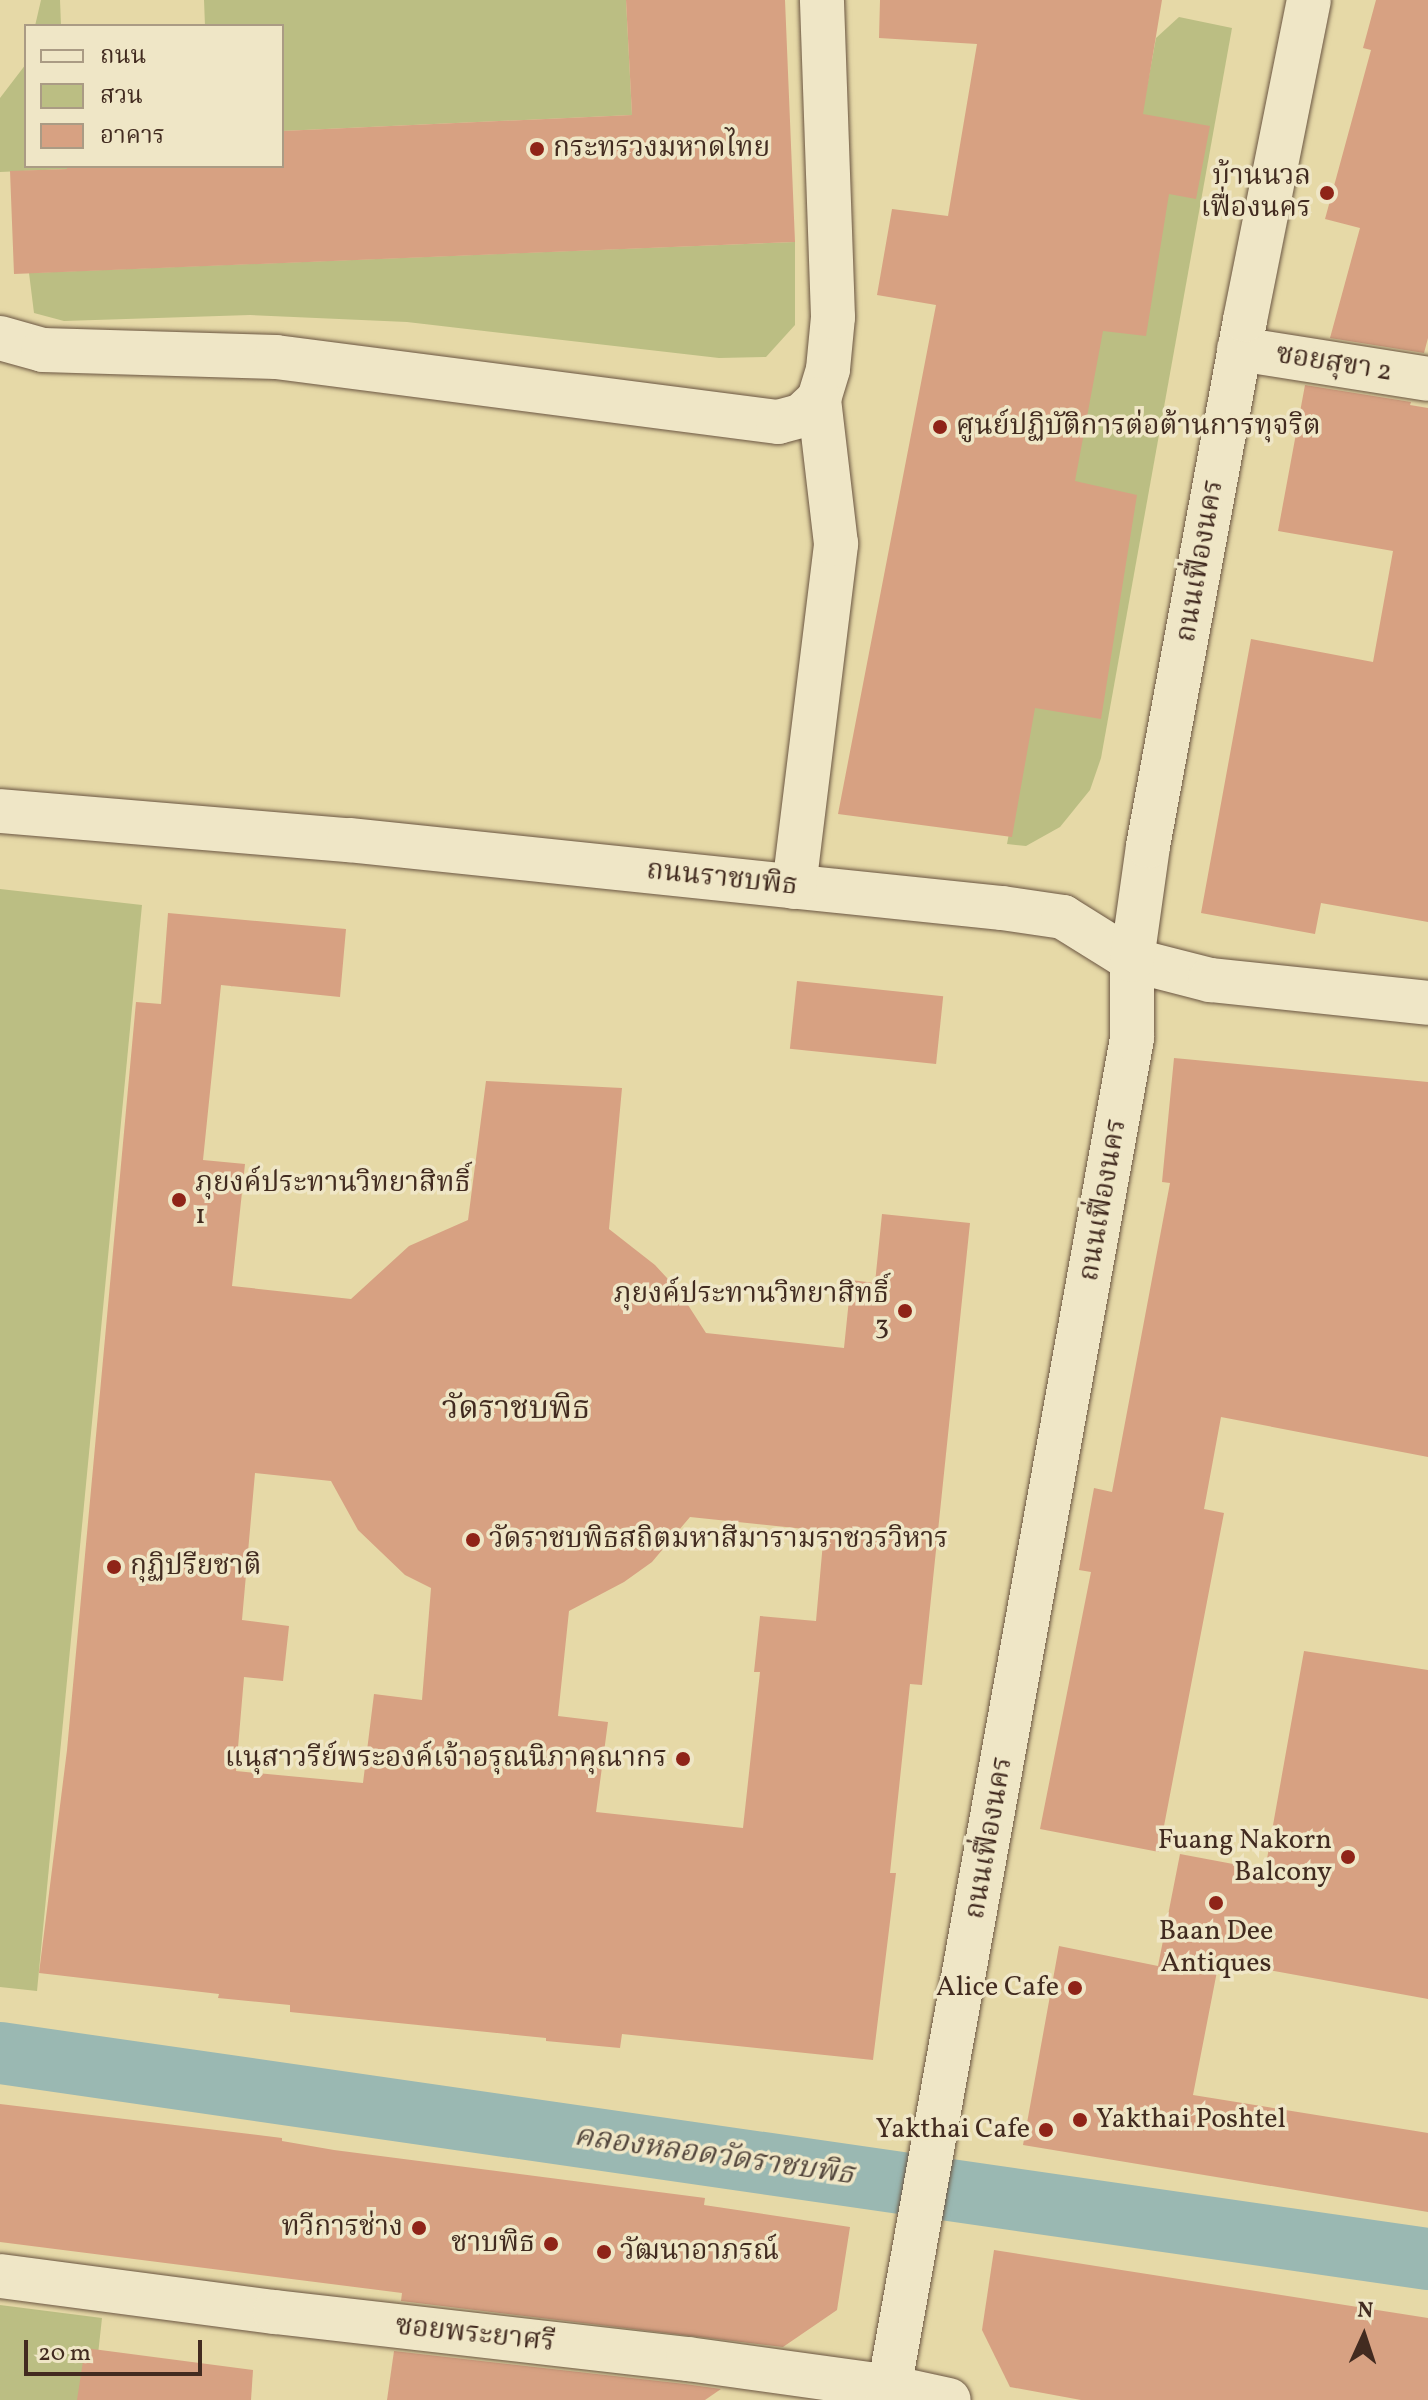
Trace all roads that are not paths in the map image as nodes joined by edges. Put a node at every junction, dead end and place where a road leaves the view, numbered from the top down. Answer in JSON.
{"nodes":[{"id":1,"x":822,"y":0,"type":"edge"},
{"id":2,"x":1309,"y":0,"type":"edge"},
{"id":3,"x":2,"y":341,"type":"edge"},
{"id":4,"x":1239,"y":349,"type":"junction"},
{"id":5,"x":1428,"y":379,"type":"edge"},
{"id":6,"x":819,"y":399,"type":"junction"},
{"id":7,"x":0,"y":811,"type":"edge"},
{"id":8,"x":794,"y":887,"type":"junction"},
{"id":9,"x":1132,"y":960,"type":"junction"},
{"id":10,"x":1428,"y":1003,"type":"edge"},
{"id":11,"x":0,"y":2276,"type":"edge"},
{"id":12,"x":888,"y":2393,"type":"edge"},
{"id":13,"x":949,"y":2400,"type":"edge"}],
"edges":[{"from":1,"to":6,"type":"street"},
{"from":2,"to":4,"type":"street","name":"ถนนเฟื่องนคร"},
{"from":3,"to":6,"type":"street"},
{"from":4,"to":5,"type":"street","name":"ซอยสุขา 2"},
{"from":4,"to":9,"type":"street","name":"ถนนเฟื่องนคร"},
{"from":6,"to":8,"type":"street"},
{"from":7,"to":8,"type":"street","name":"ถนนราชบพิธ"},
{"from":8,"to":9,"type":"street","name":"ถนนราชบพิธ"},
{"from":9,"to":10,"type":"street","name":"ถนนราชบพิธ"},
{"from":9,"to":12,"type":"street","name":"ถนนเฟื่องนคร"},
{"from":11,"to":12,"type":"street","name":"ซอยพระยาศรี"},
{"from":12,"to":13,"type":"street","name":"ซอยพระยาศรี"}]}
